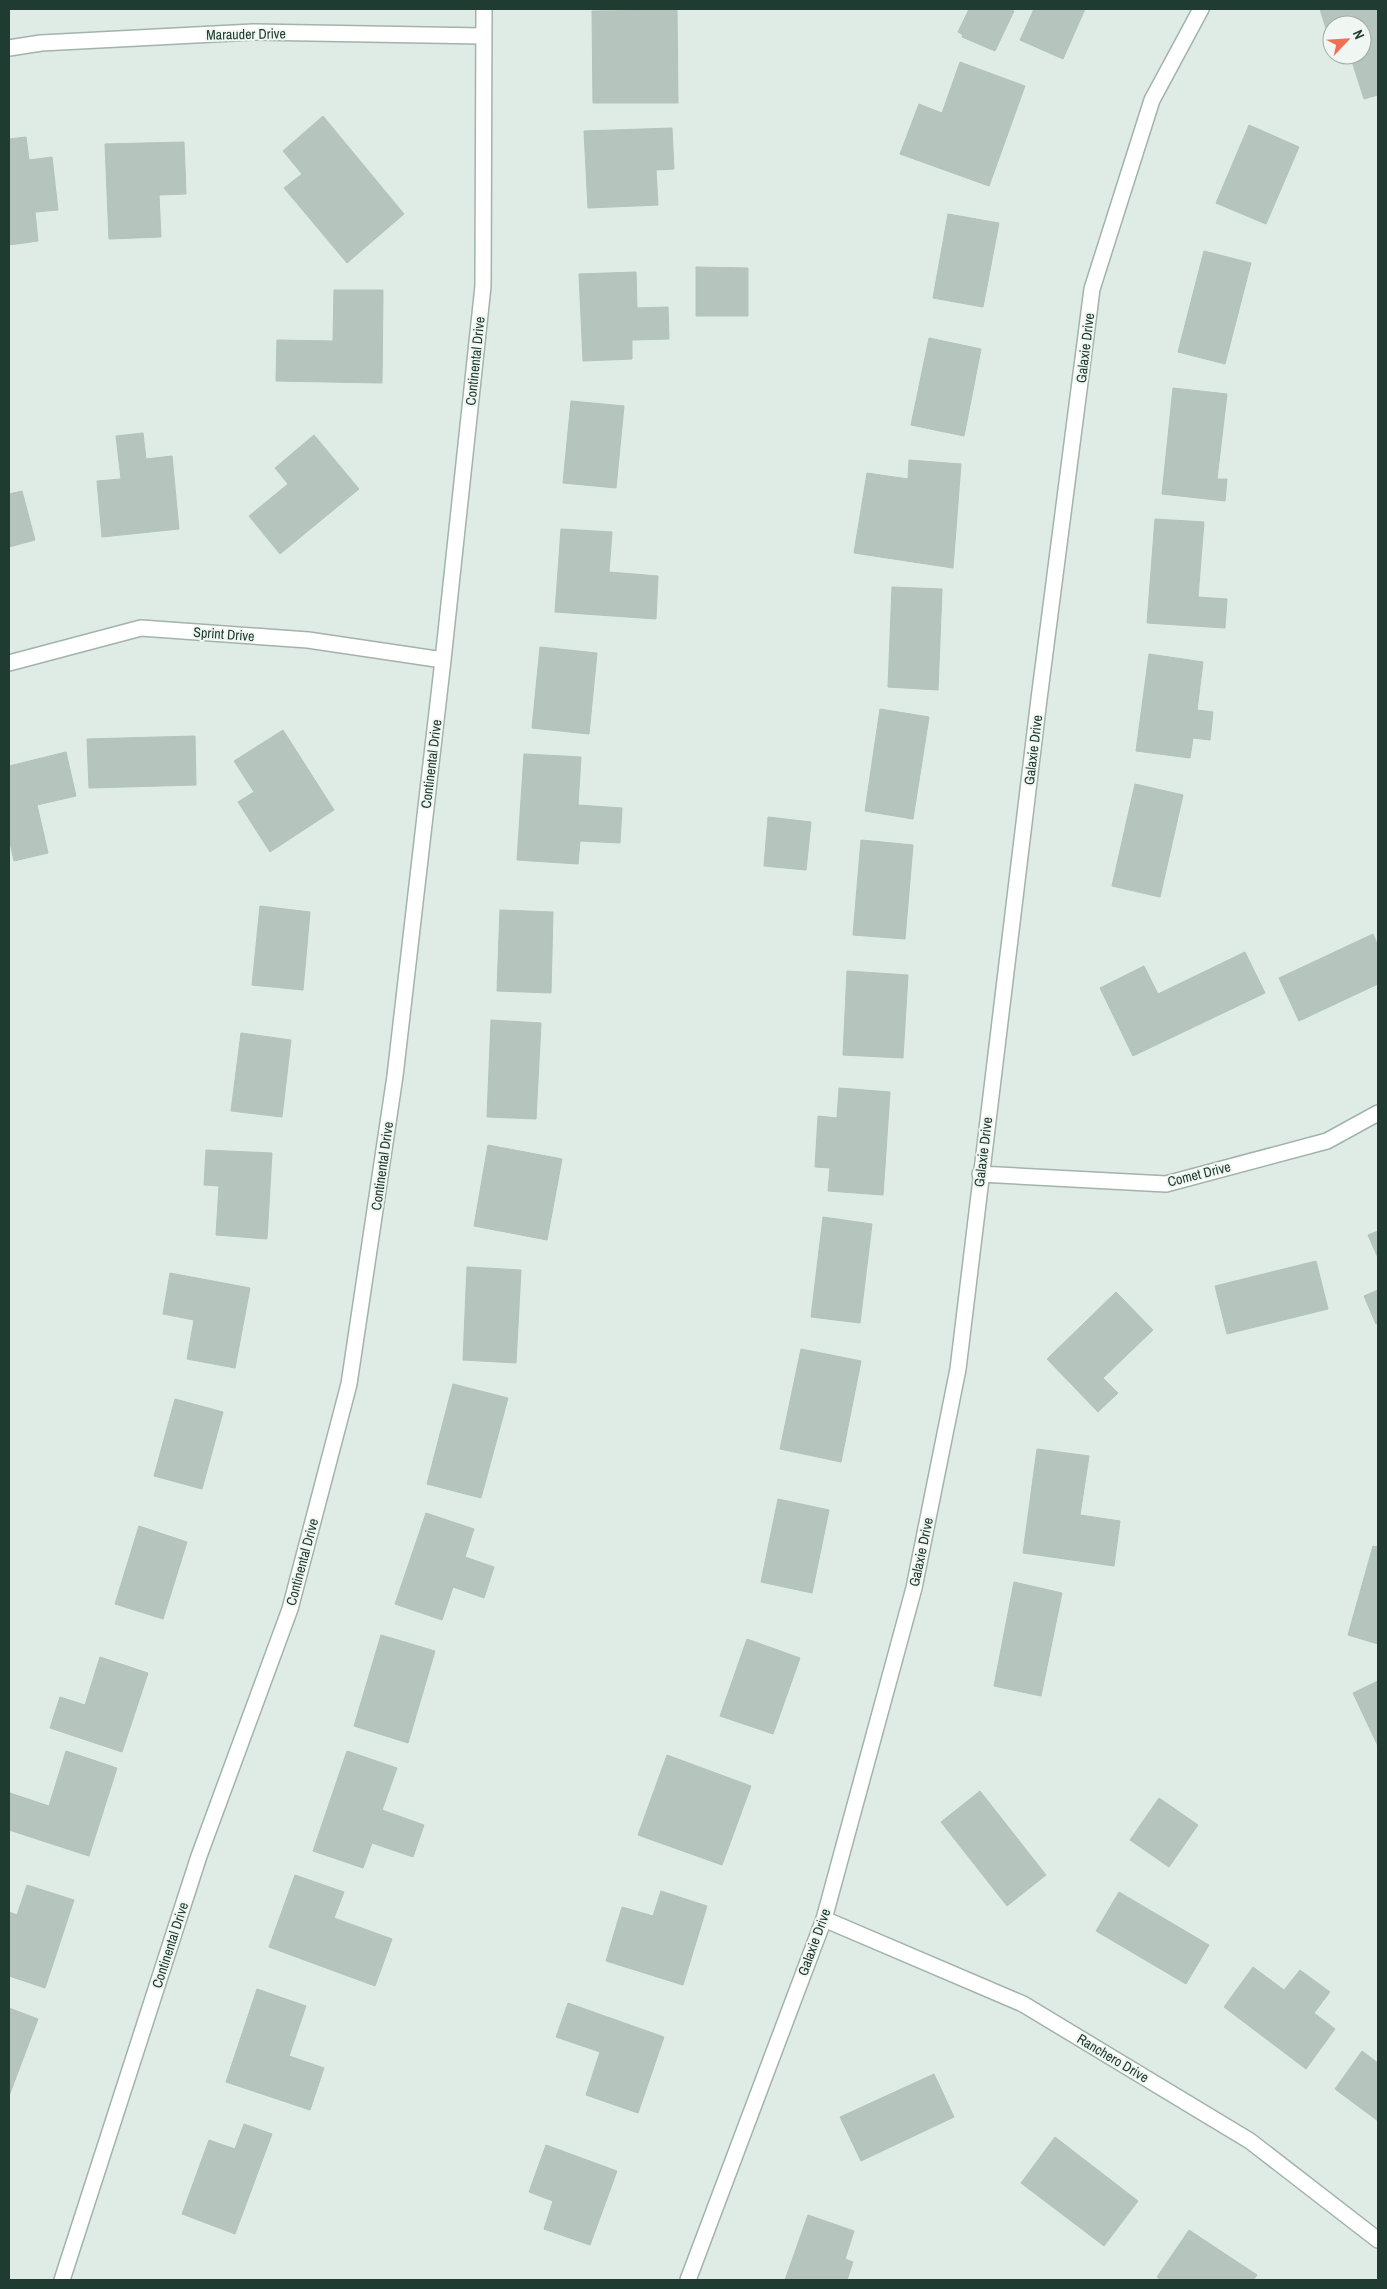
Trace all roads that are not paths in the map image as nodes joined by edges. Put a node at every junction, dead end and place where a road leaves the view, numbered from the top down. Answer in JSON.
{"nodes":[{"id":1,"x":484,"y":9,"type":"edge"},
{"id":2,"x":1200,"y":9,"type":"edge"},
{"id":3,"x":483,"y":36,"type":"junction"},
{"id":4,"x":9,"y":48,"type":"edge"},
{"id":5,"x":443,"y":660,"type":"junction"},
{"id":6,"x":9,"y":663,"type":"edge"},
{"id":7,"x":1378,"y":1113,"type":"edge"},
{"id":8,"x":980,"y":1174,"type":"junction"},
{"id":9,"x":824,"y":1919,"type":"junction"},
{"id":10,"x":1378,"y":2240,"type":"edge"},
{"id":11,"x":62,"y":2280,"type":"edge"},
{"id":12,"x":688,"y":2280,"type":"edge"}],
"edges":[{"from":1,"to":3,"type":"street","name":"Continental Drive"},
{"from":2,"to":8,"type":"street","name":"Galaxie Drive"},
{"from":3,"to":4,"type":"street","name":"Marauder Drive"},
{"from":3,"to":5,"type":"street","name":"Continental Drive"},
{"from":5,"to":6,"type":"street","name":"Sprint Drive"},
{"from":5,"to":11,"type":"street","name":"Continental Drive"},
{"from":7,"to":8,"type":"street","name":"Comet Drive"},
{"from":8,"to":9,"type":"street","name":"Galaxie Drive"},
{"from":9,"to":10,"type":"street","name":"Ranchero Drive"},
{"from":9,"to":12,"type":"street","name":"Galaxie Drive"}]}
